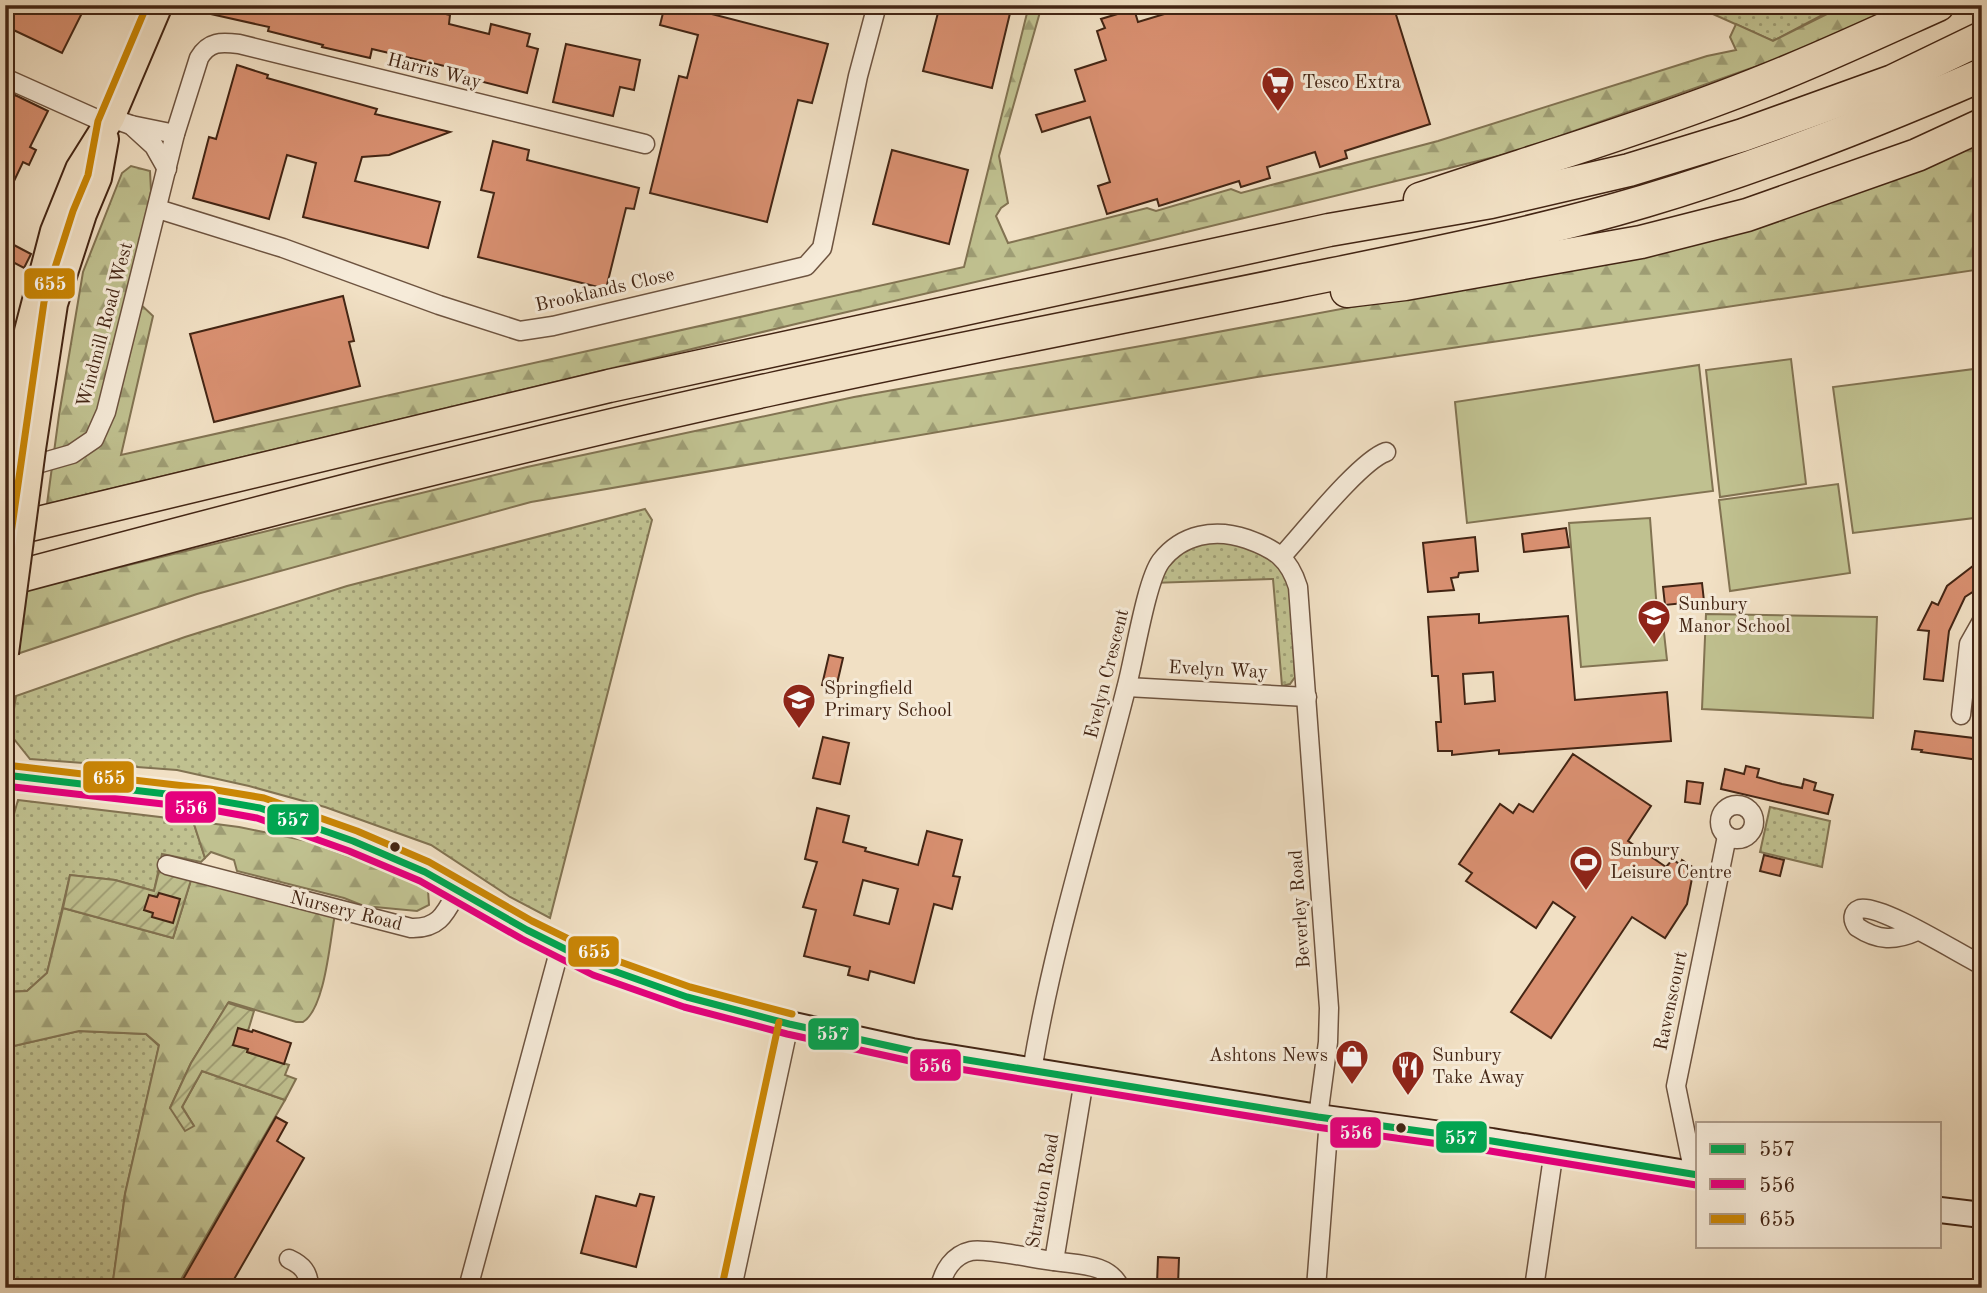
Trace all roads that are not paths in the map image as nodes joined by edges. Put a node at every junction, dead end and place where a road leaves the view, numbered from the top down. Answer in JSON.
{"nodes":[{"id":1,"x":159,"y":5,"type":"edge"},
{"id":2,"x":877,"y":5,"type":"edge"},
{"id":3,"x":1938,"y":5,"type":"edge"},
{"id":4,"x":1982,"y":38,"type":"edge"},
{"id":5,"x":213,"y":44,"type":"joint"},
{"id":6,"x":1982,"y":75,"type":"edge"},
{"id":7,"x":5,"y":78,"type":"edge"},
{"id":8,"x":117,"y":122,"type":"junction"},
{"id":9,"x":1982,"y":125,"type":"edge"},
{"id":10,"x":175,"y":134,"type":"junction"},
{"id":11,"x":645,"y":144,"type":"dead end"},
{"id":12,"x":167,"y":169,"type":"junction"},
{"id":13,"x":158,"y":209,"type":"junction"},
{"id":14,"x":1329,"y":230,"type":"junction"},
{"id":15,"x":1130,"y":316,"type":"junction"},
{"id":16,"x":1387,"y":452,"type":"dead end"},
{"id":17,"x":16,"y":459,"type":"edge"},
{"id":18,"x":5,"y":492,"type":"edge"},
{"id":19,"x":5,"y":531,"type":"edge"},
{"id":20,"x":1282,"y":556,"type":"junction"},
{"id":21,"x":5,"y":580,"type":"edge"},
{"id":22,"x":1982,"y":621,"type":"edge"},
{"id":23,"x":5,"y":653,"type":"edge"},
{"id":24,"x":1127,"y":687,"type":"junction"},
{"id":25,"x":1307,"y":698,"type":"junction"},
{"id":26,"x":1961,"y":715,"type":"dead end"},
{"id":27,"x":5,"y":775,"type":"edge"},
{"id":28,"x":1727,"y":836,"type":"dead end"},
{"id":29,"x":167,"y":866,"type":"dead end"},
{"id":30,"x":458,"y":890,"type":"junction"},
{"id":31,"x":1917,"y":931,"type":"dead end"},
{"id":32,"x":560,"y":948,"type":"junction"},
{"id":33,"x":1982,"y":965,"type":"edge"},
{"id":34,"x":789,"y":1024,"type":"junction"},
{"id":35,"x":1032,"y":1071,"type":"junction"},
{"id":36,"x":1084,"y":1080,"type":"junction"},
{"id":37,"x":1323,"y":1118,"type":"junction"},
{"id":38,"x":1554,"y":1150,"type":"junction"},
{"id":39,"x":1696,"y":1174,"type":"edge"},
{"id":40,"x":1941,"y":1210,"type":"edge"},
{"id":41,"x":1982,"y":1215,"type":"edge"},
{"id":42,"x":289,"y":1259,"type":"dead end"},
{"id":43,"x":1054,"y":1261,"type":"junction"},
{"id":44,"x":309,"y":1288,"type":"edge"},
{"id":45,"x":468,"y":1288,"type":"edge"},
{"id":46,"x":732,"y":1288,"type":"edge"},
{"id":47,"x":940,"y":1288,"type":"edge"},
{"id":48,"x":1120,"y":1288,"type":"edge"},
{"id":49,"x":1316,"y":1288,"type":"edge"},
{"id":50,"x":1534,"y":1288,"type":"edge"}],
"edges":[{"from":1,"to":8,"type":"main road"},
{"from":2,"to":13,"type":"street","name":"Brooklands Close"},
{"from":3,"to":14,"type":"highway"},
{"from":4,"to":14,"type":"highway"},
{"from":5,"to":10,"type":"street","name":"Windmill Road West"},
{"from":5,"to":11,"type":"street","name":"Harris Way"},
{"from":6,"to":15,"type":"highway"},
{"from":7,"to":8,"type":"street"},
{"from":8,"to":10,"type":"street"},
{"from":8,"to":12,"type":"street"},
{"from":8,"to":17,"type":"main road"},
{"from":9,"to":15,"type":"highway"},
{"from":10,"to":12,"type":"street","name":"Windmill Road West"},
{"from":12,"to":13,"type":"street","name":"Windmill Road West"},
{"from":13,"to":17,"type":"street","name":"Windmill Road West"},
{"from":14,"to":19,"type":"highway"},
{"from":15,"to":21,"type":"highway"},
{"from":16,"to":20,"type":"street"},
{"from":17,"to":18,"type":"main road","bridge":true},
{"from":17,"to":23,"type":"main road","bridge":true},
{"from":20,"to":24,"type":"street","name":"Evelyn Crescent"},
{"from":20,"to":25,"type":"street"},
{"from":22,"to":26,"type":"street"},
{"from":24,"to":25,"type":"street","name":"Evelyn Way"},
{"from":24,"to":35,"type":"street","name":"Evelyn Crescent"},
{"from":25,"to":37,"type":"street","name":"Beverley Road"},
{"from":27,"to":30,"type":"street"},
{"from":28,"to":39,"type":"street","name":"Ravenscourt"},
{"from":29,"to":30,"type":"street","name":"Nursery Road"},
{"from":30,"to":32,"type":"street"},
{"from":31,"to":33,"type":"street"},
{"from":32,"to":34,"type":"street"},
{"from":32,"to":45,"type":"street"},
{"from":34,"to":35,"type":"street"},
{"from":34,"to":46,"type":"street"},
{"from":35,"to":36,"type":"street"},
{"from":36,"to":37,"type":"street"},
{"from":36,"to":43,"type":"street","name":"Stratton Road"},
{"from":37,"to":38,"type":"street"},
{"from":37,"to":49,"type":"street","name":"Beverley Road"},
{"from":38,"to":39,"type":"street"},
{"from":38,"to":50,"type":"street"},
{"from":40,"to":41,"type":"street"},
{"from":42,"to":44,"type":"street"},
{"from":43,"to":47,"type":"street","name":"Stratton Road"},
{"from":43,"to":48,"type":"street"}]}
